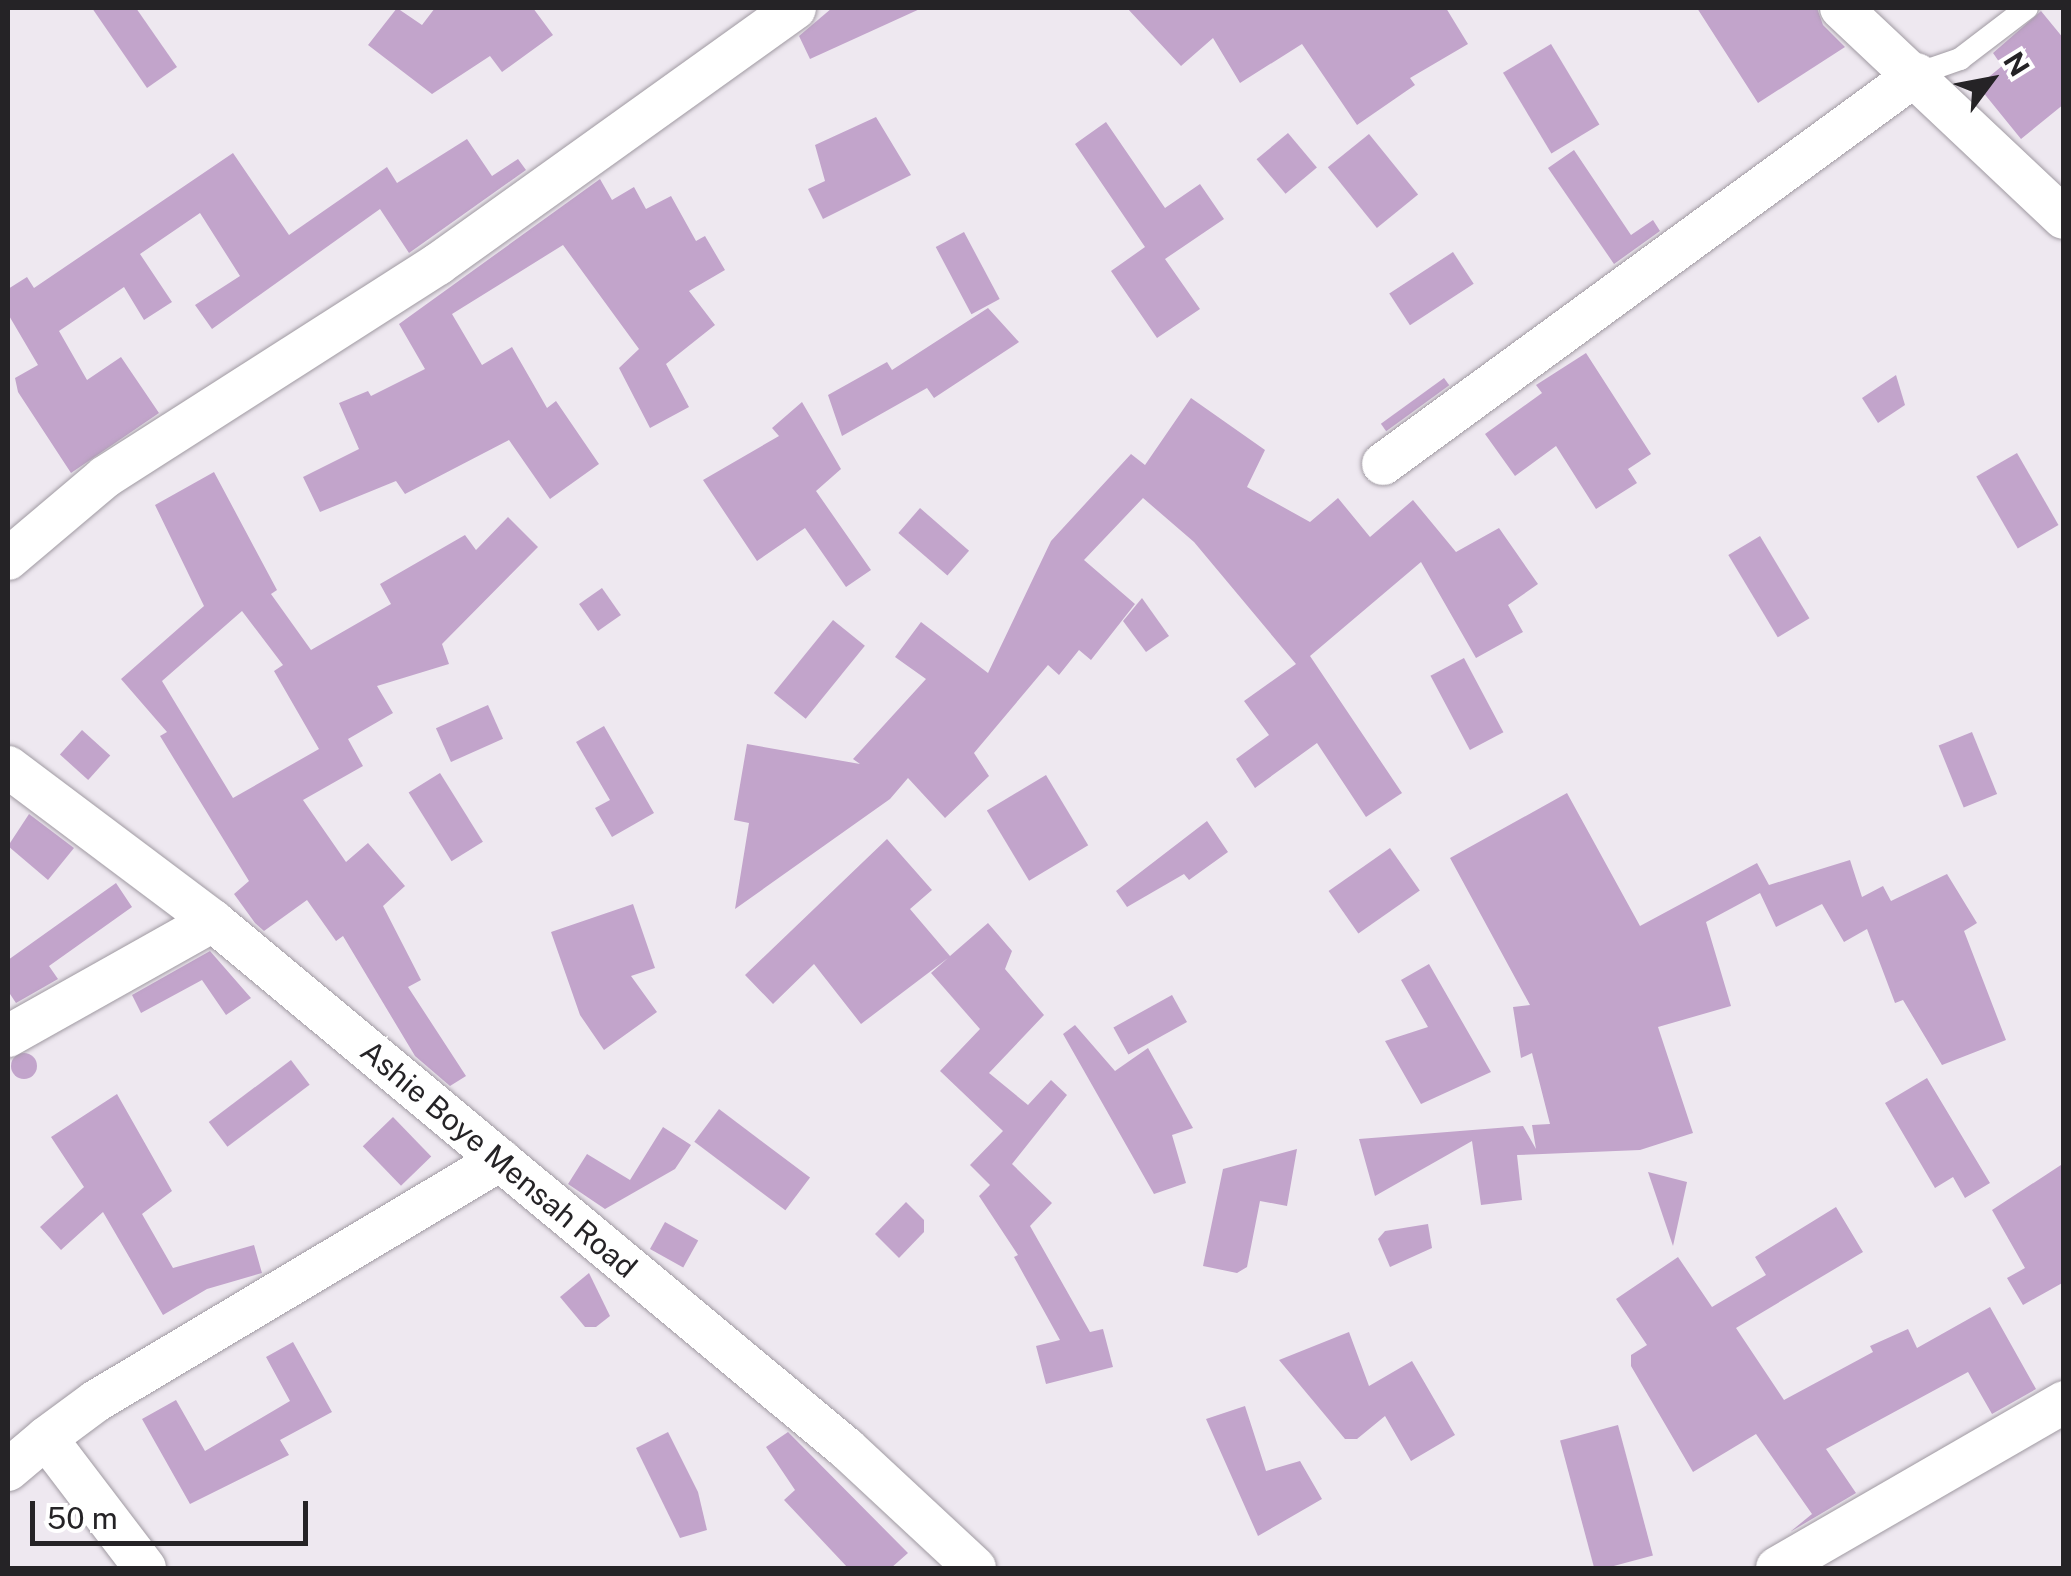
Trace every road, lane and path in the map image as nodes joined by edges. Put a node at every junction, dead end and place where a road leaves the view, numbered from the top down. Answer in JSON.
{"nodes":[{"id":1,"x":795,"y":8,"type":"edge"},
{"id":2,"x":1841,"y":8,"type":"edge"},
{"id":3,"x":2027,"y":8,"type":"edge"},
{"id":4,"x":1917,"y":74,"type":"junction"},
{"id":5,"x":2064,"y":218,"type":"edge"},
{"id":6,"x":1383,"y":464,"type":"dead end"},
{"id":7,"x":8,"y":559,"type":"edge"},
{"id":8,"x":8,"y":767,"type":"edge"},
{"id":9,"x":213,"y":921,"type":"junction"},
{"id":10,"x":8,"y":1036,"type":"edge"},
{"id":11,"x":501,"y":1160,"type":"junction"},
{"id":12,"x":2064,"y":1402,"type":"edge"},
{"id":13,"x":46,"y":1438,"type":"junction"},
{"id":14,"x":8,"y":1470,"type":"edge"},
{"id":15,"x":145,"y":1568,"type":"edge"},
{"id":16,"x":975,"y":1568,"type":"edge"},
{"id":17,"x":1777,"y":1568,"type":"edge"}],
"edges":[{"from":1,"to":7,"type":"street"},
{"from":2,"to":4,"type":"street"},
{"from":3,"to":4,"type":"lane"},
{"from":4,"to":5,"type":"street"},
{"from":4,"to":6,"type":"street"},
{"from":8,"to":9,"type":"street","name":"Ashie Boye Mensah Road"},
{"from":9,"to":10,"type":"street"},
{"from":9,"to":11,"type":"street","name":"Ashie Boye Mensah Road"},
{"from":11,"to":13,"type":"street"},
{"from":11,"to":16,"type":"street","name":"Ashie Boye Mensah Road"},
{"from":12,"to":17,"type":"street"},
{"from":13,"to":14,"type":"street"},
{"from":13,"to":15,"type":"street"}]}
